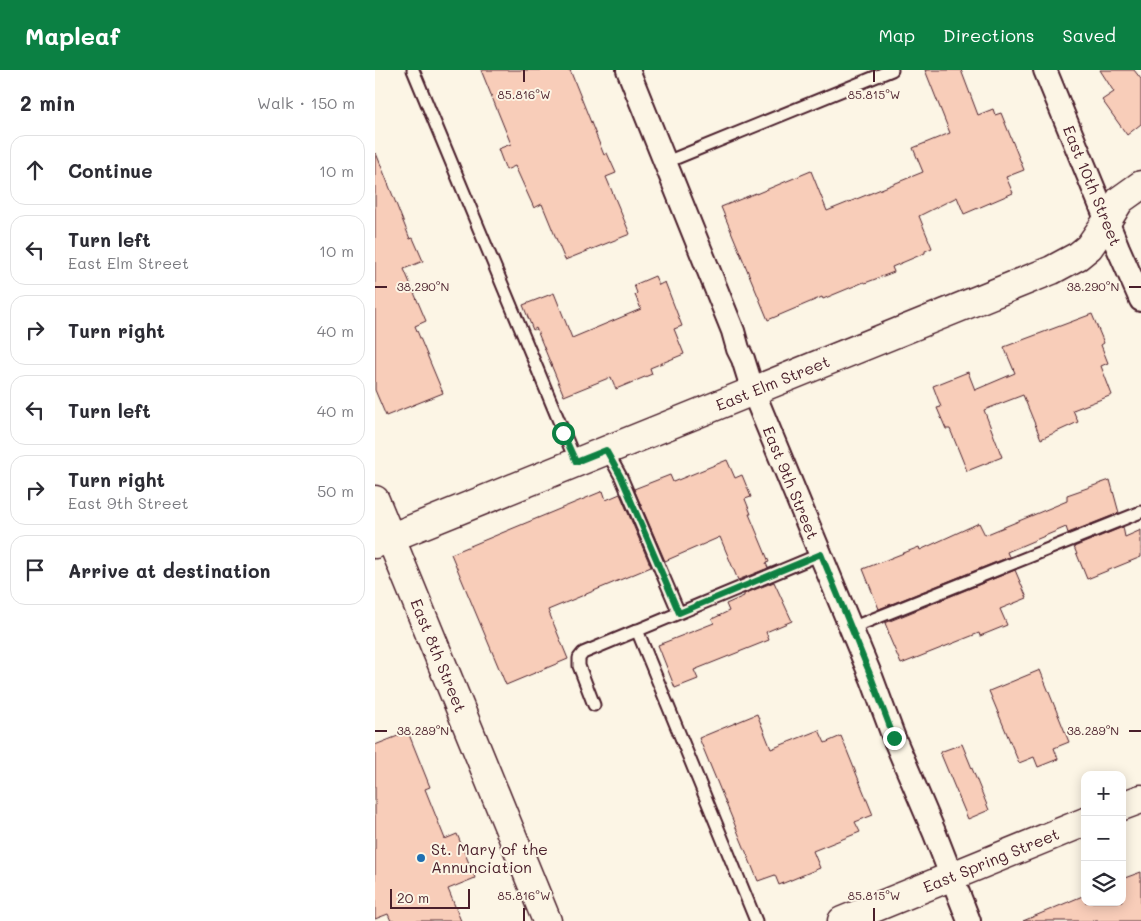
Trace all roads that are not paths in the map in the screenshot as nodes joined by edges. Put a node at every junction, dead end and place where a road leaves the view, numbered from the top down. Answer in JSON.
{"nodes":[{"id":1,"x":413,"y":70,"type":"edge"},
{"id":2,"x":628,"y":70,"type":"edge"},
{"id":3,"x":892,"y":70,"type":"edge"},
{"id":4,"x":1045,"y":70,"type":"edge"},
{"id":5,"x":664,"y":163,"type":"junction"},
{"id":6,"x":1141,"y":185,"type":"edge"},
{"id":7,"x":1107,"y":221,"type":"junction"},
{"id":8,"x":1141,"y":300,"type":"edge"},
{"id":9,"x":753,"y":391,"type":"junction"},
{"id":10,"x":606,"y":450,"type":"junction"},
{"id":11,"x":576,"y":462,"type":"junction"},
{"id":12,"x":375,"y":500,"type":"edge"},
{"id":13,"x":1141,"y":512,"type":"edge"},
{"id":14,"x":383,"y":541,"type":"edge"},
{"id":15,"x":821,"y":554,"type":"junction"},
{"id":16,"x":679,"y":613,"type":"junction"},
{"id":17,"x":851,"y":628,"type":"junction"},
{"id":18,"x":637,"y":630,"type":"junction"},
{"id":19,"x":594,"y":705,"type":"dead end"},
{"id":20,"x":1141,"y":799,"type":"edge"},
{"id":21,"x":1126,"y":805,"type":"edge"},
{"id":22,"x":1081,"y":824,"type":"edge"},
{"id":23,"x":951,"y":877,"type":"junction"},
{"id":24,"x":547,"y":921,"type":"edge"},
{"id":25,"x":756,"y":921,"type":"edge"},
{"id":26,"x":842,"y":921,"type":"edge"},
{"id":27,"x":969,"y":921,"type":"edge"}],
"edges":[{"from":1,"to":11,"type":"lane"},
{"from":2,"to":5,"type":"street","name":"East 9th Street"},
{"from":3,"to":5,"type":"lane"},
{"from":4,"to":7,"type":"street","name":"East 10th Street"},
{"from":5,"to":9,"type":"street","name":"East 9th Street"},
{"from":6,"to":7,"type":"main road","name":"East Elm Street"},
{"from":7,"to":8,"type":"street","name":"East 10th Street"},
{"from":7,"to":9,"type":"main road","name":"East Elm Street"},
{"from":9,"to":10,"type":"main road","name":"East Elm Street"},
{"from":9,"to":15,"type":"street","name":"East 9th Street"},
{"from":10,"to":11,"type":"main road","name":"East Elm Street"},
{"from":10,"to":16,"type":"lane"},
{"from":11,"to":14,"type":"main road","name":"East Elm Street"},
{"from":12,"to":14,"type":"main road","name":"East 8th Street"},
{"from":13,"to":17,"type":"lane"},
{"from":14,"to":24,"type":"main road","name":"East 8th Street"},
{"from":15,"to":16,"type":"lane"},
{"from":15,"to":17,"type":"street","name":"East 9th Street"},
{"from":16,"to":18,"type":"lane"},
{"from":17,"to":23,"type":"street","name":"East 9th Street"},
{"from":18,"to":19,"type":"lane"},
{"from":18,"to":25,"type":"lane"},
{"from":20,"to":21,"type":"main road"},
{"from":22,"to":23,"type":"main road","name":"East Spring Street"},
{"from":23,"to":26,"type":"main road","name":"East Spring Street"},
{"from":23,"to":27,"type":"street","name":"East 9th Street"}]}
